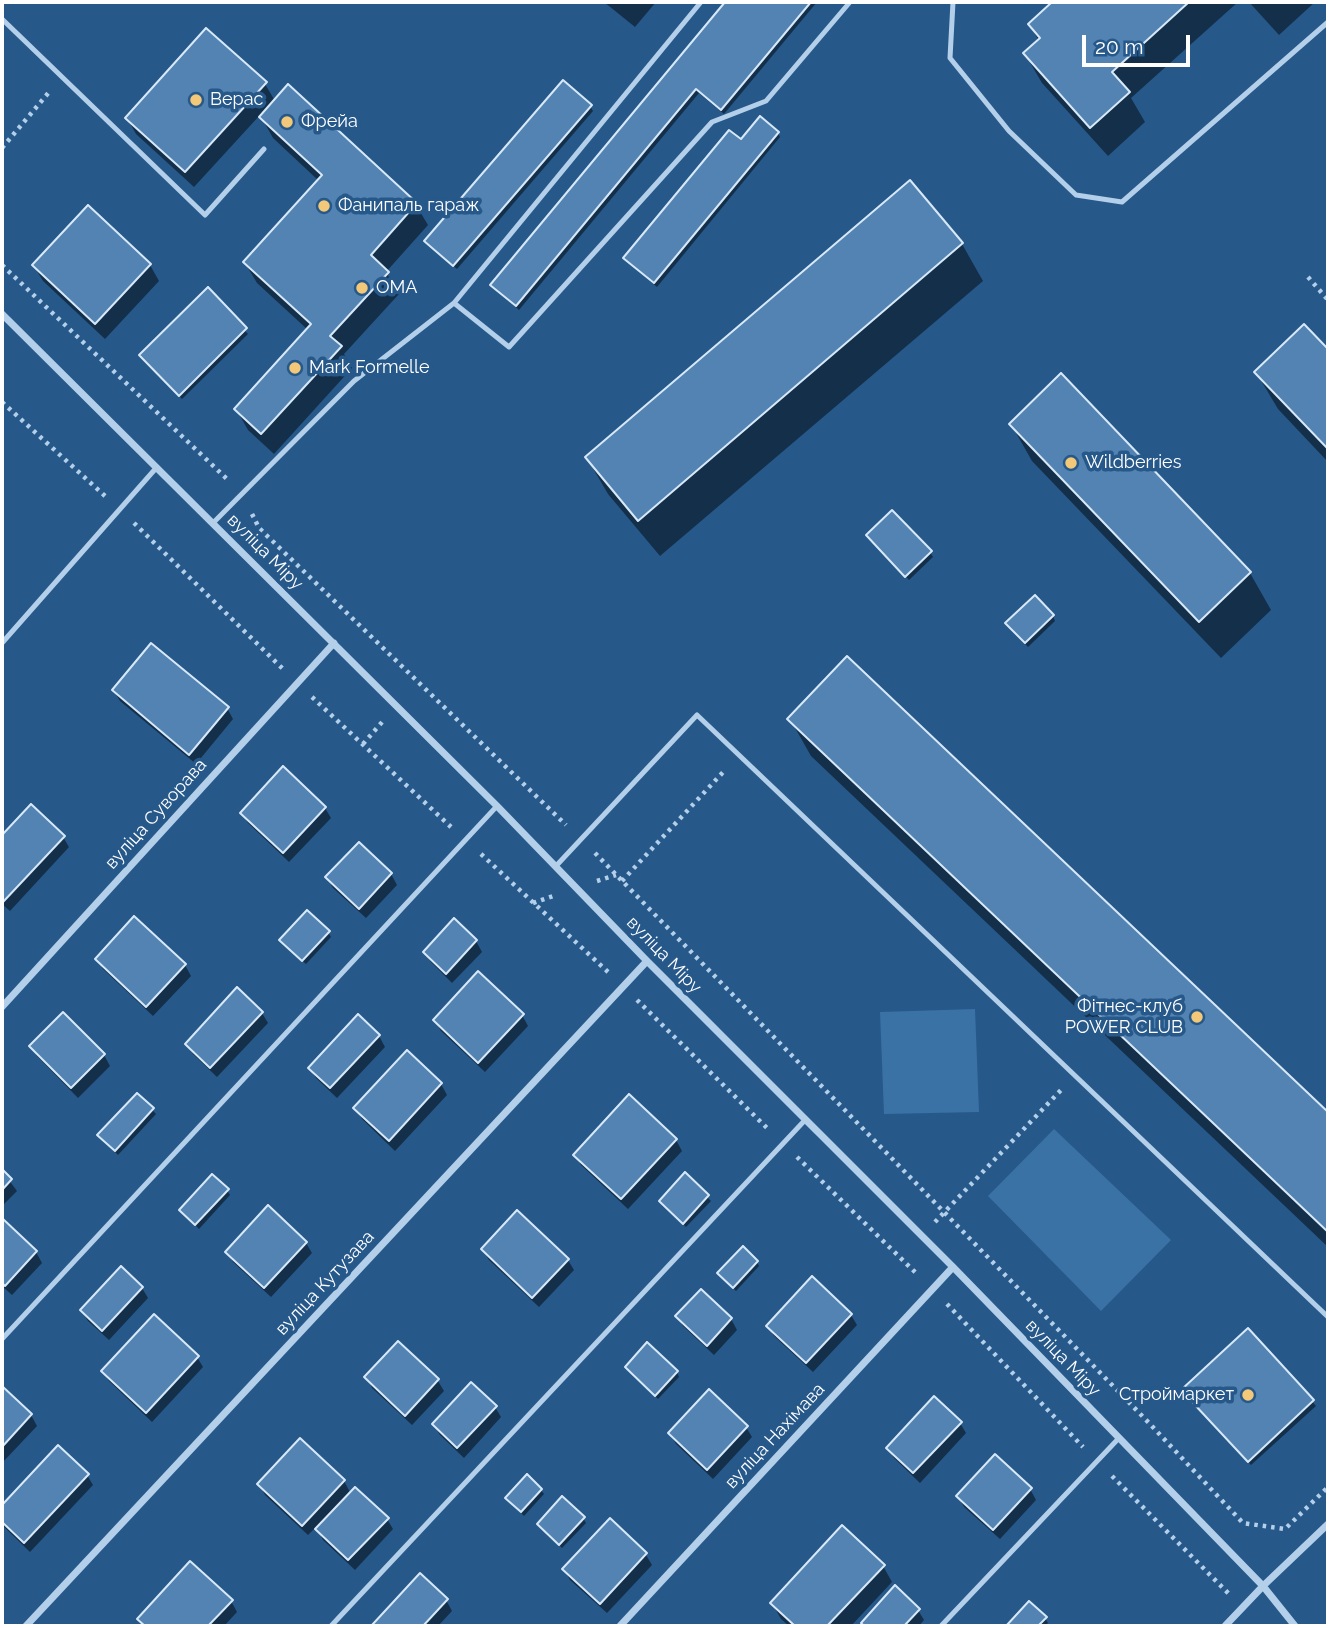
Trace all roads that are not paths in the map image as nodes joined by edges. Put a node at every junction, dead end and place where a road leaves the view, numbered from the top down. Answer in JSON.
{"nodes":[{"id":1,"x":701,"y":2,"type":"edge"},
{"id":2,"x":850,"y":2,"type":"edge"},
{"id":3,"x":953,"y":2,"type":"edge"},
{"id":4,"x":2,"y":19,"type":"edge"},
{"id":5,"x":1328,"y":22,"type":"edge"},
{"id":6,"x":264,"y":149,"type":"dead end"},
{"id":7,"x":454,"y":303,"type":"junction"},
{"id":8,"x":2,"y":314,"type":"edge"},
{"id":9,"x":157,"y":467,"type":"junction"},
{"id":10,"x":213,"y":523,"type":"junction"},
{"id":11,"x":2,"y":643,"type":"edge"},
{"id":12,"x":334,"y":643,"type":"junction"},
{"id":13,"x":496,"y":806,"type":"junction"},
{"id":14,"x":556,"y":866,"type":"junction"},
{"id":15,"x":647,"y":961,"type":"junction"},
{"id":16,"x":2,"y":1007,"type":"edge"},
{"id":17,"x":806,"y":1119,"type":"junction"},
{"id":18,"x":953,"y":1267,"type":"junction"},
{"id":19,"x":1328,"y":1317,"type":"edge"},
{"id":20,"x":2,"y":1339,"type":"edge"},
{"id":21,"x":1119,"y":1438,"type":"junction"},
{"id":22,"x":1328,"y":1524,"type":"edge"},
{"id":23,"x":1263,"y":1586,"type":"junction"},
{"id":24,"x":26,"y":1626,"type":"edge"},
{"id":25,"x":331,"y":1626,"type":"edge"},
{"id":26,"x":620,"y":1626,"type":"edge"},
{"id":27,"x":941,"y":1626,"type":"edge"},
{"id":28,"x":1225,"y":1626,"type":"edge"},
{"id":29,"x":1295,"y":1626,"type":"edge"}],
"edges":[{"from":1,"to":7,"type":"lane"},
{"from":2,"to":7,"type":"lane"},
{"from":3,"to":5,"type":"lane"},
{"from":4,"to":6,"type":"lane"},
{"from":7,"to":10,"type":"lane"},
{"from":8,"to":9,"type":"street","name":"вуліца Міру"},
{"from":9,"to":10,"type":"street","name":"вуліца Міру"},
{"from":9,"to":11,"type":"lane"},
{"from":10,"to":12,"type":"street","name":"вуліца Міру"},
{"from":12,"to":13,"type":"street","name":"вуліца Міру"},
{"from":12,"to":16,"type":"street","name":"вуліца Суворава"},
{"from":13,"to":14,"type":"street","name":"вуліца Міру"},
{"from":13,"to":20,"type":"lane"},
{"from":14,"to":15,"type":"street","name":"вуліца Міру"},
{"from":14,"to":19,"type":"lane"},
{"from":15,"to":17,"type":"street","name":"вуліца Міру"},
{"from":15,"to":24,"type":"street","name":"вуліца Кутузава"},
{"from":17,"to":18,"type":"street","name":"вуліца Міру"},
{"from":17,"to":25,"type":"lane"},
{"from":18,"to":21,"type":"street","name":"вуліца Міру"},
{"from":18,"to":26,"type":"street","name":"вуліца Нахімава"},
{"from":21,"to":23,"type":"street","name":"вуліца Міру"},
{"from":21,"to":27,"type":"lane"},
{"from":22,"to":23,"type":"street"},
{"from":23,"to":28,"type":"street"},
{"from":23,"to":29,"type":"street","name":"вуліца Міру"}]}
